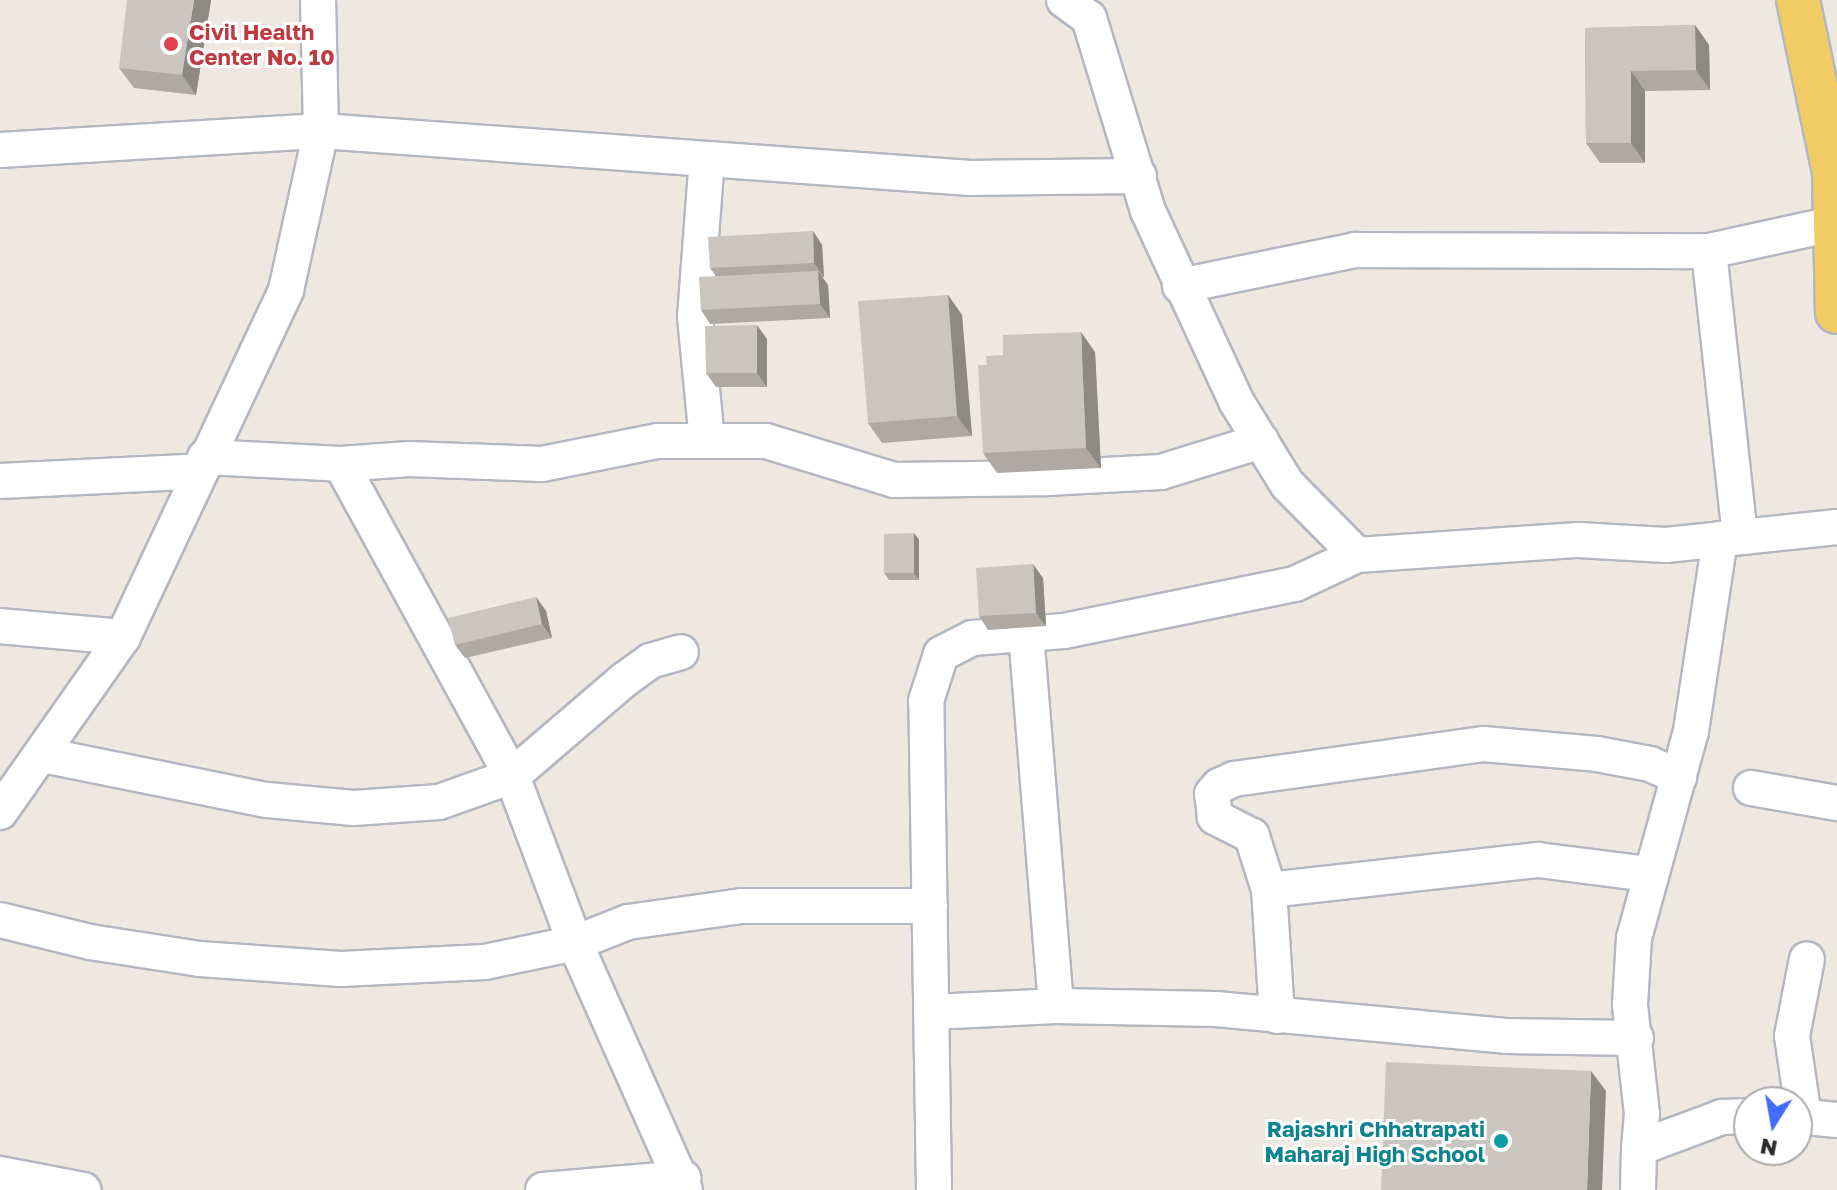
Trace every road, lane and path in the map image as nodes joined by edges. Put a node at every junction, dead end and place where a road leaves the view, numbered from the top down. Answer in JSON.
{"nodes":[{"id":1,"x":318,"y":0,"type":"edge"},
{"id":2,"x":1064,"y":0,"type":"edge"},
{"id":3,"x":1798,"y":0,"type":"edge"},
{"id":4,"x":321,"y":131,"type":"junction"},
{"id":5,"x":0,"y":150,"type":"edge"},
{"id":6,"x":707,"y":159,"type":"junction"},
{"id":7,"x":1836,"y":173,"type":"edge"},
{"id":8,"x":1139,"y":176,"type":"junction"},
{"id":9,"x":1837,"y":223,"type":"edge"},
{"id":10,"x":1709,"y":251,"type":"junction"},
{"id":11,"x":1180,"y":286,"type":"junction"},
{"id":12,"x":1837,"y":312,"type":"edge"},
{"id":13,"x":707,"y":441,"type":"junction"},
{"id":14,"x":1261,"y":441,"type":"junction"},
{"id":15,"x":203,"y":464,"type":"junction"},
{"id":16,"x":341,"y":464,"type":"junction"},
{"id":17,"x":0,"y":481,"type":"edge"},
{"id":18,"x":1837,"y":527,"type":"edge"},
{"id":19,"x":1730,"y":537,"type":"junction"},
{"id":20,"x":1357,"y":555,"type":"junction"},
{"id":21,"x":0,"y":626,"type":"edge"},
{"id":22,"x":1026,"y":633,"type":"junction"},
{"id":23,"x":123,"y":637,"type":"junction"},
{"id":24,"x":681,"y":652,"type":"dead end"},
{"id":25,"x":43,"y":755,"type":"junction"},
{"id":26,"x":512,"y":776,"type":"junction"},
{"id":27,"x":1679,"y":777,"type":"junction"},
{"id":28,"x":1751,"y":788,"type":"dead end"},
{"id":29,"x":1837,"y":803,"type":"edge"},
{"id":30,"x":0,"y":812,"type":"edge"},
{"id":31,"x":1649,"y":874,"type":"junction"},
{"id":32,"x":1269,"y":890,"type":"junction"},
{"id":33,"x":930,"y":906,"type":"junction"},
{"id":34,"x":0,"y":920,"type":"edge"},
{"id":35,"x":575,"y":943,"type":"junction"},
{"id":36,"x":1807,"y":959,"type":"dead end"},
{"id":37,"x":1056,"y":1006,"type":"junction"},
{"id":38,"x":931,"y":1012,"type":"junction"},
{"id":39,"x":1277,"y":1016,"type":"junction"},
{"id":40,"x":1636,"y":1038,"type":"junction"},
{"id":41,"x":1805,"y":1086,"type":"edge"},
{"id":42,"x":1733,"y":1117,"type":"edge"},
{"id":43,"x":1639,"y":1148,"type":"junction"},
{"id":44,"x":0,"y":1174,"type":"edge"},
{"id":45,"x":684,"y":1184,"type":"edge"},
{"id":46,"x":83,"y":1190,"type":"edge"},
{"id":47,"x":543,"y":1190,"type":"edge"},
{"id":48,"x":934,"y":1190,"type":"edge"},
{"id":49,"x":1638,"y":1190,"type":"edge"}],
"edges":[{"from":1,"to":4,"type":"street"},
{"from":2,"to":8,"type":"street"},
{"from":3,"to":7,"type":"main road"},
{"from":4,"to":5,"type":"street"},
{"from":4,"to":6,"type":"street"},
{"from":4,"to":15,"type":"street"},
{"from":6,"to":8,"type":"street"},
{"from":6,"to":13,"type":"street"},
{"from":7,"to":9,"type":"main road"},
{"from":8,"to":11,"type":"street"},
{"from":9,"to":10,"type":"street"},
{"from":9,"to":12,"type":"main road"},
{"from":10,"to":11,"type":"street"},
{"from":10,"to":19,"type":"street"},
{"from":11,"to":14,"type":"street"},
{"from":13,"to":14,"type":"street"},
{"from":13,"to":16,"type":"street"},
{"from":14,"to":20,"type":"street"},
{"from":15,"to":16,"type":"street"},
{"from":15,"to":17,"type":"street"},
{"from":15,"to":23,"type":"street"},
{"from":16,"to":26,"type":"street"},
{"from":18,"to":19,"type":"street"},
{"from":19,"to":20,"type":"street"},
{"from":19,"to":27,"type":"street"},
{"from":20,"to":22,"type":"street"},
{"from":21,"to":23,"type":"street"},
{"from":22,"to":33,"type":"street"},
{"from":22,"to":37,"type":"street"},
{"from":23,"to":25,"type":"street"},
{"from":24,"to":26,"type":"street"},
{"from":25,"to":26,"type":"street"},
{"from":25,"to":30,"type":"street"},
{"from":26,"to":35,"type":"street"},
{"from":27,"to":31,"type":"street"},
{"from":27,"to":32,"type":"street"},
{"from":28,"to":29,"type":"street"},
{"from":31,"to":32,"type":"street"},
{"from":31,"to":40,"type":"street"},
{"from":32,"to":39,"type":"street"},
{"from":33,"to":35,"type":"street"},
{"from":33,"to":38,"type":"street"},
{"from":34,"to":35,"type":"street"},
{"from":35,"to":45,"type":"street"},
{"from":36,"to":41,"type":"street"},
{"from":37,"to":38,"type":"street"},
{"from":37,"to":39,"type":"street"},
{"from":38,"to":48,"type":"street"},
{"from":39,"to":40,"type":"street"},
{"from":40,"to":43,"type":"street"},
{"from":42,"to":43,"type":"street"},
{"from":43,"to":49,"type":"street"},
{"from":44,"to":46,"type":"street"},
{"from":45,"to":47,"type":"street"}]}
